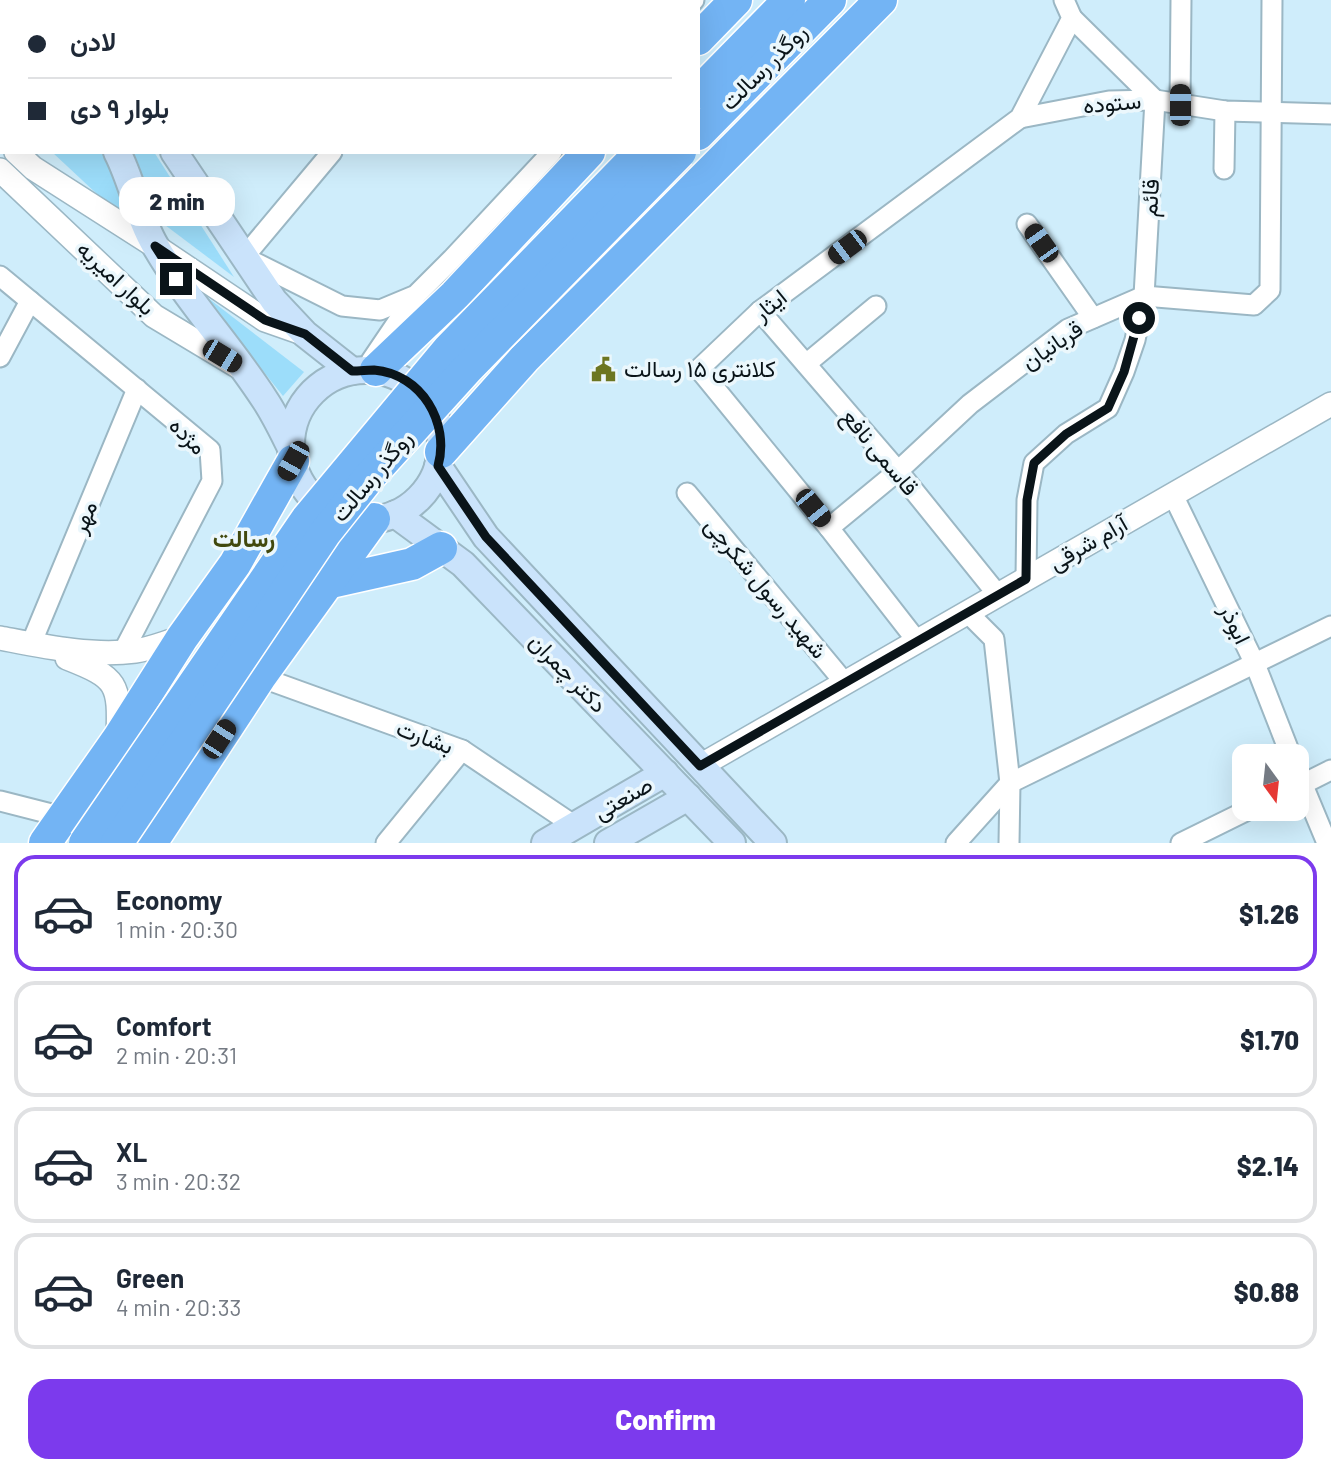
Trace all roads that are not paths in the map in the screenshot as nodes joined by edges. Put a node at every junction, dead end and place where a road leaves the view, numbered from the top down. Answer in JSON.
{"nodes":[{"id":1,"x":736,"y":0,"type":"edge"},
{"id":2,"x":789,"y":0,"type":"edge"},
{"id":3,"x":830,"y":0,"type":"edge"},
{"id":4,"x":881,"y":0,"type":"edge"},
{"id":5,"x":1181,"y":0,"type":"edge"},
{"id":6,"x":1272,"y":0,"type":"edge"},
{"id":7,"x":1068,"y":9,"type":"edge"},
{"id":8,"x":700,"y":37,"type":"edge"},
{"id":9,"x":700,"y":91,"type":"edge"},
{"id":10,"x":1155,"y":100,"type":"junction"},
{"id":11,"x":1180,"y":105,"type":"junction"},
{"id":12,"x":1225,"y":111,"type":"junction"},
{"id":13,"x":1270,"y":112,"type":"junction"},
{"id":14,"x":1331,"y":114,"type":"edge"},
{"id":15,"x":1020,"y":118,"type":"junction"},
{"id":16,"x":700,"y":132,"type":"edge"},
{"id":17,"x":18,"y":154,"type":"edge"},
{"id":18,"x":118,"y":154,"type":"edge"},
{"id":19,"x":175,"y":154,"type":"edge"},
{"id":20,"x":330,"y":154,"type":"edge"},
{"id":21,"x":550,"y":154,"type":"edge"},
{"id":22,"x":587,"y":154,"type":"edge"},
{"id":23,"x":639,"y":154,"type":"edge"},
{"id":24,"x":678,"y":154,"type":"edge"},
{"id":25,"x":1224,"y":169,"type":"dead end"},
{"id":26,"x":0,"y":170,"type":"edge"},
{"id":27,"x":1027,"y":224,"type":"dead end"},
{"id":28,"x":155,"y":246,"type":"junction"},
{"id":29,"x":244,"y":257,"type":"junction"},
{"id":30,"x":0,"y":276,"type":"edge"},
{"id":31,"x":416,"y":295,"type":"junction"},
{"id":32,"x":454,"y":295,"type":"junction"},
{"id":33,"x":1144,"y":296,"type":"junction"},
{"id":34,"x":30,"y":301,"type":"junction"},
{"id":35,"x":876,"y":306,"type":"dead end"},
{"id":36,"x":760,"y":311,"type":"junction"},
{"id":37,"x":1093,"y":318,"type":"junction"},
{"id":38,"x":305,"y":334,"type":"junction"},
{"id":39,"x":0,"y":357,"type":"edge"},
{"id":40,"x":524,"y":359,"type":"junction"},
{"id":41,"x":806,"y":364,"type":"junction"},
{"id":42,"x":244,"y":370,"type":"junction"},
{"id":43,"x":364,"y":371,"type":"junction"},
{"id":44,"x":137,"y":389,"type":"junction"},
{"id":45,"x":1331,"y":404,"type":"edge"},
{"id":46,"x":292,"y":454,"type":"junction"},
{"id":47,"x":440,"y":459,"type":"junction"},
{"id":48,"x":898,"y":471,"type":"junction"},
{"id":49,"x":687,"y":493,"type":"dead end"},
{"id":50,"x":1173,"y":495,"type":"junction"},
{"id":51,"x":384,"y":517,"type":"junction"},
{"id":52,"x":829,"y":528,"type":"junction"},
{"id":53,"x":441,"y":548,"type":"junction"},
{"id":54,"x":235,"y":564,"type":"junction"},
{"id":55,"x":1026,"y":579,"type":"junction"},
{"id":56,"x":327,"y":583,"type":"junction"},
{"id":57,"x":998,"y":595,"type":"junction"},
{"id":58,"x":968,"y":613,"type":"junction"},
{"id":59,"x":302,"y":619,"type":"junction"},
{"id":60,"x":1331,"y":626,"type":"edge"},
{"id":61,"x":0,"y":638,"type":"edge"},
{"id":62,"x":182,"y":638,"type":"junction"},
{"id":63,"x":917,"y":642,"type":"junction"},
{"id":64,"x":31,"y":644,"type":"junction"},
{"id":65,"x":123,"y":652,"type":"junction"},
{"id":66,"x":1255,"y":664,"type":"junction"},
{"id":67,"x":260,"y":677,"type":"junction"},
{"id":68,"x":845,"y":683,"type":"junction"},
{"id":69,"x":118,"y":739,"type":"junction"},
{"id":70,"x":1286,"y":744,"type":"edge"},
{"id":71,"x":462,"y":750,"type":"junction"},
{"id":72,"x":700,"y":766,"type":"junction"},
{"id":73,"x":1331,"y":770,"type":"edge"},
{"id":74,"x":665,"y":773,"type":"junction"},
{"id":75,"x":1309,"y":777,"type":"edge"},
{"id":76,"x":1010,"y":783,"type":"junction"},
{"id":77,"x":688,"y":797,"type":"junction"},
{"id":78,"x":0,"y":801,"type":"edge"},
{"id":79,"x":1309,"y":804,"type":"edge"},
{"id":80,"x":63,"y":817,"type":"junction"},
{"id":81,"x":1232,"y":818,"type":"edge"},
{"id":82,"x":575,"y":826,"type":"junction"},
{"id":83,"x":45,"y":843,"type":"edge"},
{"id":84,"x":85,"y":843,"type":"edge"},
{"id":85,"x":117,"y":843,"type":"edge"},
{"id":86,"x":151,"y":843,"type":"edge"},
{"id":87,"x":386,"y":843,"type":"edge"},
{"id":88,"x":545,"y":843,"type":"edge"},
{"id":89,"x":608,"y":843,"type":"edge"},
{"id":90,"x":732,"y":843,"type":"edge"},
{"id":91,"x":773,"y":843,"type":"edge"},
{"id":92,"x":956,"y":843,"type":"edge"},
{"id":93,"x":1009,"y":843,"type":"edge"},
{"id":94,"x":1181,"y":843,"type":"edge"},
{"id":95,"x":1327,"y":843,"type":"edge"}],
"edges":[{"from":1,"to":8,"type":"highway"},
{"from":2,"to":9,"type":"highway","name":"روگذر رسالت"},
{"from":3,"to":16,"type":"highway","name":"روگذر رسالت"},
{"from":4,"to":40,"type":"highway"},
{"from":5,"to":11,"type":"street"},
{"from":6,"to":13,"type":"street","name":"قربانیان"},
{"from":7,"to":10,"type":"street"},
{"from":7,"to":15,"type":"street","name":"ایثار"},
{"from":10,"to":11,"type":"street","name":"ستوده"},
{"from":10,"to":15,"type":"street","name":"ستوده"},
{"from":10,"to":33,"type":"street","name":"قائم"},
{"from":11,"to":12,"type":"street","name":"ستوده"},
{"from":12,"to":13,"type":"street","name":"ستوده"},
{"from":12,"to":25,"type":"street"},
{"from":13,"to":14,"type":"street","name":"ستوده"},
{"from":13,"to":33,"type":"street","name":"قربانیان"},
{"from":15,"to":36,"type":"street","name":"ایثار"},
{"from":17,"to":28,"type":"street","name":"بلوار امیریه"},
{"from":18,"to":28,"type":"main road"},
{"from":19,"to":29,"type":"main road"},
{"from":20,"to":29,"type":"street"},
{"from":21,"to":31,"type":"street"},
{"from":22,"to":32,"type":"highway"},
{"from":23,"to":84,"type":"highway","name":"روگذر رسالت","bridge":true},
{"from":24,"to":85,"type":"highway","name":"روگذر رسالت","bridge":true},
{"from":26,"to":42,"type":"street","name":"بلوار امیریه"},
{"from":27,"to":37,"type":"street"},
{"from":28,"to":38,"type":"street","name":"بلوار امیریه"},
{"from":28,"to":42,"type":"main road"},
{"from":29,"to":31,"type":"street"},
{"from":29,"to":38,"type":"main road"},
{"from":30,"to":34,"type":"street","name":"مژده"},
{"from":31,"to":43,"type":"street"},
{"from":32,"to":40,"type":"highway"},
{"from":32,"to":43,"type":"highway"},
{"from":33,"to":37,"type":"street","name":"قربانیان"},
{"from":33,"to":55,"type":"street","name":"قائم"},
{"from":34,"to":39,"type":"street"},
{"from":34,"to":44,"type":"street","name":"مژده"},
{"from":35,"to":41,"type":"street"},
{"from":36,"to":41,"type":"street","name":"قاسمی نافع"},
{"from":36,"to":52,"type":"street","name":"ایثار"},
{"from":37,"to":48,"type":"street","name":"قربانیان"},
{"from":38,"to":43,"type":"main road"},
{"from":40,"to":47,"type":"highway"},
{"from":41,"to":48,"type":"street","name":"قاسمی نافع"},
{"from":42,"to":46,"type":"main road"},
{"from":43,"to":46,"type":"main road"},
{"from":43,"to":47,"type":"main road"},
{"from":44,"to":64,"type":"street","name":"مهر"},
{"from":44,"to":65,"type":"street","name":"مژده"},
{"from":45,"to":50,"type":"street","name":"آرام شرقی"},
{"from":46,"to":51,"type":"main road"},
{"from":46,"to":54,"type":"highway"},
{"from":47,"to":51,"type":"main road"},
{"from":47,"to":72,"type":"main road","name":"دکتر چمران"},
{"from":48,"to":52,"type":"street","name":"قربانیان"},
{"from":48,"to":57,"type":"street","name":"قاسمی نافع"},
{"from":49,"to":68,"type":"street","name":"شهید رسول شکرچی"},
{"from":50,"to":55,"type":"street","name":"آرام شرقی"},
{"from":50,"to":66,"type":"street","name":"ابوذر"},
{"from":51,"to":53,"type":"main road","name":"دکتر چمران"},
{"from":51,"to":56,"type":"highway"},
{"from":52,"to":63,"type":"street","name":"ایثار"},
{"from":53,"to":56,"type":"highway"},
{"from":53,"to":74,"type":"main road","name":"دکتر چمران"},
{"from":54,"to":59,"type":"highway"},
{"from":54,"to":62,"type":"highway"},
{"from":55,"to":57,"type":"street","name":"آرام شرقی"},
{"from":56,"to":59,"type":"highway"},
{"from":57,"to":58,"type":"street","name":"آرام شرقی"},
{"from":58,"to":63,"type":"street","name":"آرام شرقی"},
{"from":58,"to":76,"type":"street"},
{"from":59,"to":67,"type":"highway"},
{"from":60,"to":66,"type":"street"},
{"from":61,"to":64,"type":"street"},
{"from":62,"to":65,"type":"street"},
{"from":62,"to":69,"type":"highway"},
{"from":63,"to":68,"type":"street","name":"آرام شرقی"},
{"from":64,"to":65,"type":"street"},
{"from":64,"to":69,"type":"street"},
{"from":66,"to":70,"type":"street","name":"ابوذر"},
{"from":66,"to":76,"type":"street"},
{"from":67,"to":71,"type":"street","name":"بشارت"},
{"from":67,"to":86,"type":"highway"},
{"from":68,"to":72,"type":"street","name":"آرام شرقی"},
{"from":69,"to":80,"type":"highway"},
{"from":71,"to":82,"type":"street","name":"بشارت"},
{"from":71,"to":87,"type":"street"},
{"from":72,"to":91,"type":"main road","name":"دکتر چمران"},
{"from":73,"to":75,"type":"street"},
{"from":74,"to":77,"type":"main road","name":"دکتر چمران"},
{"from":74,"to":82,"type":"main road","name":"صنعتی"},
{"from":76,"to":92,"type":"street"},
{"from":76,"to":93,"type":"street"},
{"from":77,"to":89,"type":"main road","name":"صنعتی"},
{"from":77,"to":90,"type":"main road","name":"دکتر چمران"},
{"from":78,"to":80,"type":"street"},
{"from":79,"to":95,"type":"street"},
{"from":80,"to":83,"type":"highway"},
{"from":81,"to":94,"type":"street"},
{"from":82,"to":88,"type":"main road","name":"صنعتی"}]}
